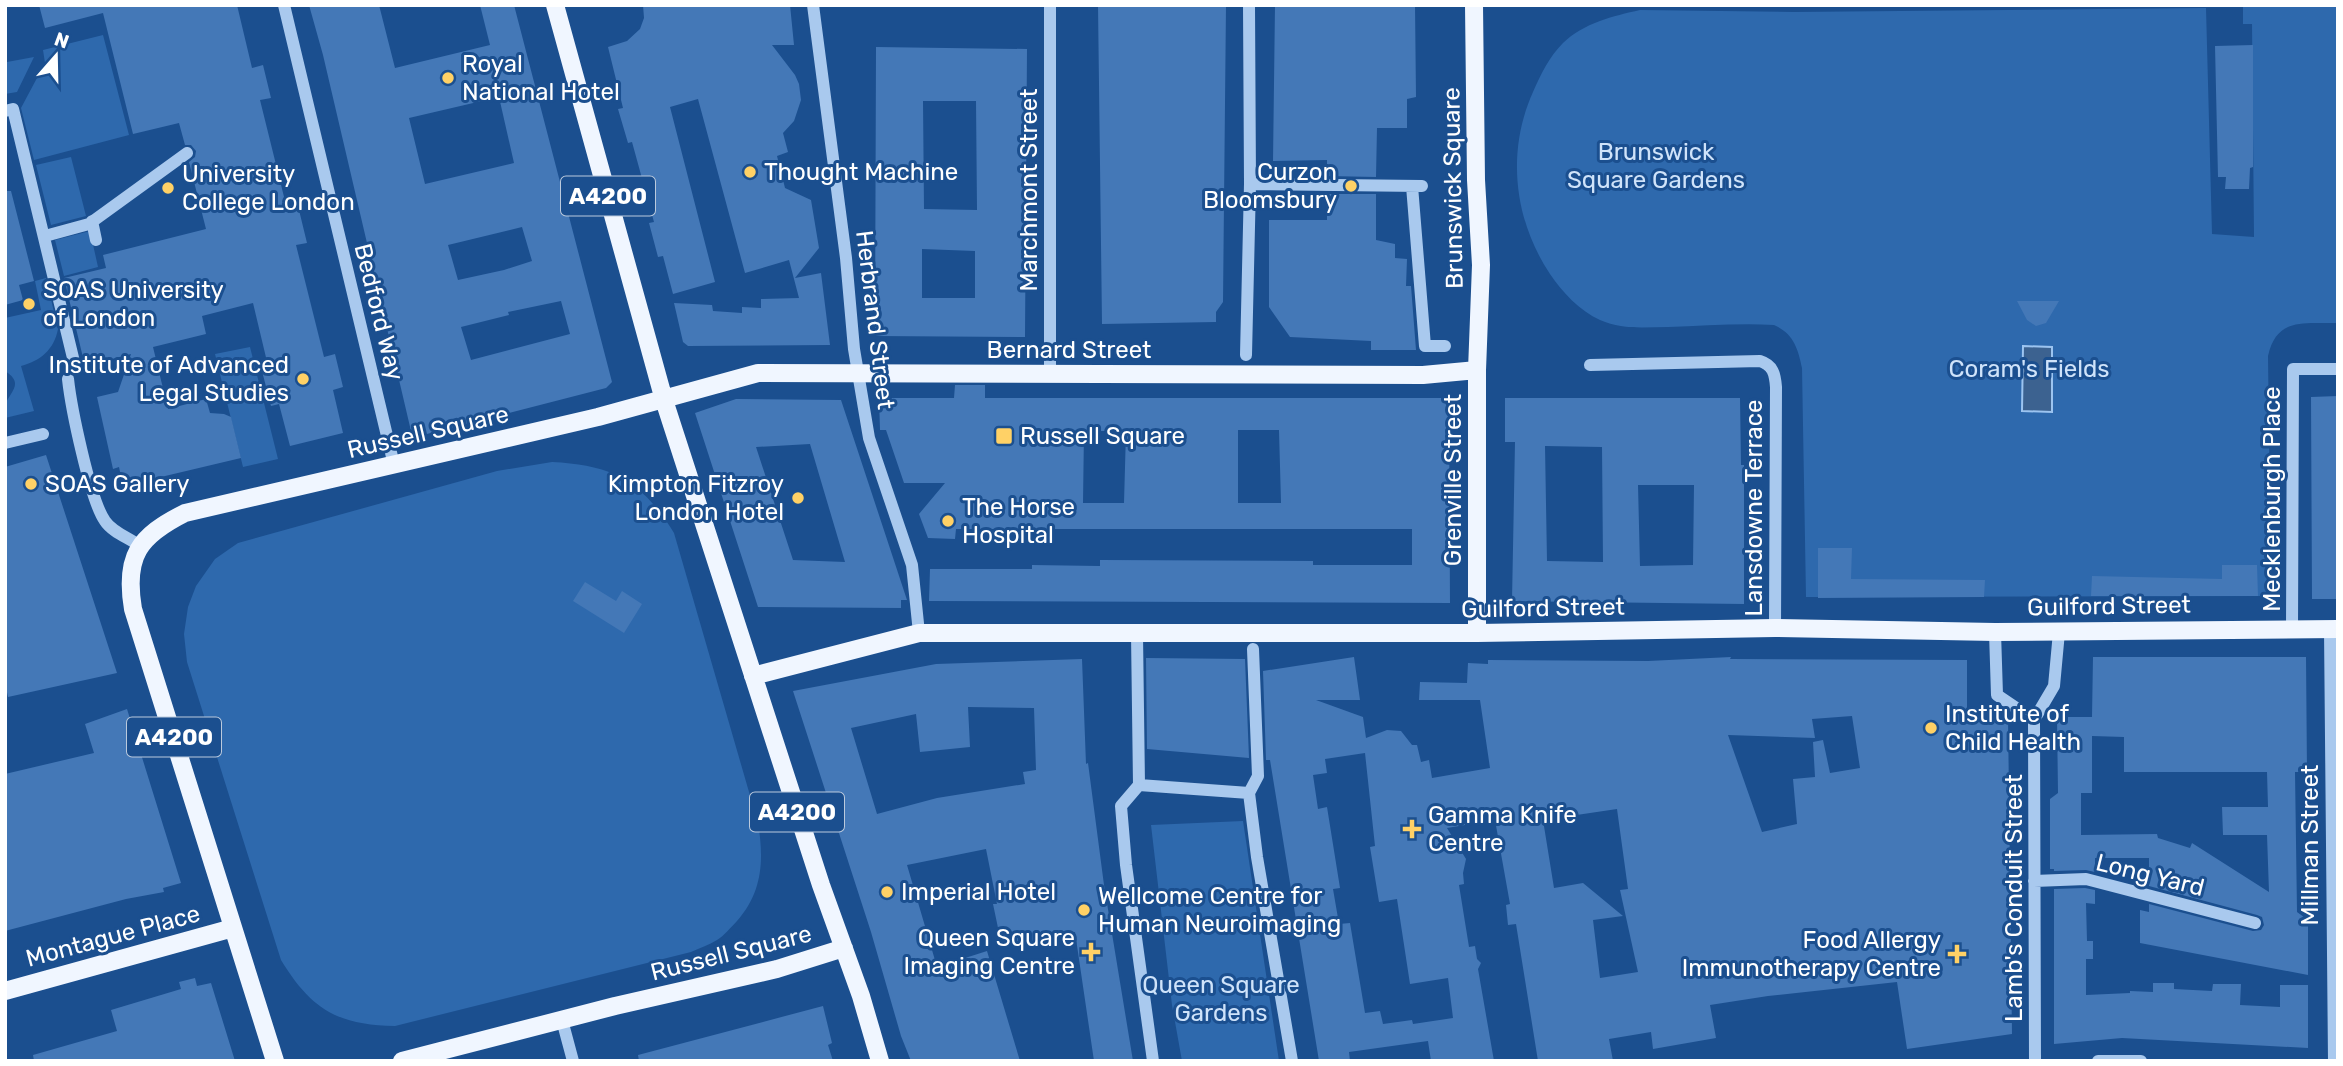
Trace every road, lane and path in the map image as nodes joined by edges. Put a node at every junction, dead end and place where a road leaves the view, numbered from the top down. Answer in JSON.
{"nodes":[{"id":1,"x":284,"y":5,"type":"edge"},
{"id":2,"x":555,"y":5,"type":"edge"},
{"id":3,"x":813,"y":5,"type":"edge"},
{"id":4,"x":1050,"y":5,"type":"edge"},
{"id":5,"x":1249,"y":5,"type":"edge"},
{"id":6,"x":1474,"y":5,"type":"edge"},
{"id":7,"x":5,"y":111,"type":"edge"},
{"id":8,"x":187,"y":153,"type":"dead end"},
{"id":9,"x":1250,"y":184,"type":"junction"},
{"id":10,"x":92,"y":221,"type":"junction"},
{"id":11,"x":45,"y":236,"type":"junction"},
{"id":12,"x":96,"y":240,"type":"dead end"},
{"id":13,"x":1444,"y":346,"type":"dead end"},
{"id":14,"x":1246,"y":355,"type":"dead end"},
{"id":15,"x":74,"y":362,"type":"dead end"},
{"id":16,"x":1590,"y":365,"type":"dead end"},
{"id":17,"x":2338,"y":369,"type":"edge"},
{"id":18,"x":1477,"y":370,"type":"junction"},
{"id":19,"x":858,"y":374,"type":"junction"},
{"id":20,"x":1050,"y":375,"type":"junction"},
{"id":21,"x":68,"y":379,"type":"dead end"},
{"id":22,"x":664,"y":400,"type":"junction"},
{"id":23,"x":43,"y":434,"type":"dead end"},
{"id":24,"x":5,"y":443,"type":"edge"},
{"id":25,"x":394,"y":465,"type":"junction"},
{"id":26,"x":140,"y":546,"type":"junction"},
{"id":27,"x":1775,"y":628,"type":"junction"},
{"id":28,"x":2292,"y":629,"type":"junction"},
{"id":29,"x":2334,"y":629,"type":"edge"},
{"id":30,"x":1995,"y":632,"type":"junction"},
{"id":31,"x":2059,"y":632,"type":"junction"},
{"id":32,"x":1477,"y":633,"type":"junction"},
{"id":33,"x":919,"y":634,"type":"junction"},
{"id":34,"x":1137,"y":634,"type":"junction"},
{"id":35,"x":1253,"y":649,"type":"dead end"},
{"id":36,"x":753,"y":676,"type":"junction"},
{"id":37,"x":2034,"y":720,"type":"junction"},
{"id":38,"x":1139,"y":785,"type":"junction"},
{"id":39,"x":1249,"y":793,"type":"junction"},
{"id":40,"x":2034,"y":881,"type":"junction"},
{"id":41,"x":2255,"y":923,"type":"dead end"},
{"id":42,"x":233,"y":928,"type":"junction"},
{"id":43,"x":844,"y":948,"type":"junction"},
{"id":44,"x":5,"y":991,"type":"edge"},
{"id":45,"x":562,"y":1020,"type":"junction"},
{"id":46,"x":275,"y":1061,"type":"edge"},
{"id":47,"x":402,"y":1061,"type":"edge"},
{"id":48,"x":573,"y":1061,"type":"edge"},
{"id":49,"x":880,"y":1061,"type":"edge"},
{"id":50,"x":1153,"y":1061,"type":"edge"},
{"id":51,"x":1292,"y":1061,"type":"edge"},
{"id":52,"x":2035,"y":1061,"type":"edge"},
{"id":53,"x":2098,"y":1061,"type":"edge"},
{"id":54,"x":2141,"y":1061,"type":"edge"},
{"id":55,"x":2334,"y":1061,"type":"edge"}],
"edges":[{"from":1,"to":25,"type":"street","name":"Bedford Way"},
{"from":2,"to":22,"type":"main road","number":"A4200"},
{"from":3,"to":19,"type":"street","name":"Herbrand Street"},
{"from":4,"to":20,"type":"street","name":"Marchmont Street"},
{"from":5,"to":9,"type":"street"},
{"from":6,"to":18,"type":"main road","name":"Brunswick Square"},
{"from":7,"to":11,"type":"street"},
{"from":8,"to":10,"type":"street"},
{"from":9,"to":13,"type":"street"},
{"from":9,"to":14,"type":"street"},
{"from":10,"to":11,"type":"street"},
{"from":10,"to":12,"type":"street"},
{"from":11,"to":15,"type":"street"},
{"from":16,"to":27,"type":"street","name":"Lansdowne Terrace"},
{"from":17,"to":28,"type":"street","name":"Mecklenburgh Place"},
{"from":18,"to":20,"type":"main road","name":"Bernard Street"},
{"from":18,"to":32,"type":"main road","name":"Grenville Street"},
{"from":19,"to":20,"type":"main road","name":"Bernard Street"},
{"from":19,"to":22,"type":"main road","name":"Bernard Street"},
{"from":19,"to":33,"type":"street","name":"Herbrand Street"},
{"from":21,"to":26,"type":"street"},
{"from":22,"to":25,"type":"main road","name":"Russell Square"},
{"from":22,"to":36,"type":"main road","name":"Russell Square","number":"A4200"},
{"from":23,"to":24,"type":"street"},
{"from":25,"to":26,"type":"main road","name":"Russell Square"},
{"from":26,"to":42,"type":"main road","number":"A4200"},
{"from":27,"to":30,"type":"main road","name":"Guilford Street"},
{"from":27,"to":32,"type":"main road","name":"Guilford Street"},
{"from":28,"to":29,"type":"main road","name":"Guilford Street"},
{"from":28,"to":31,"type":"main road","name":"Guilford Street"},
{"from":29,"to":55,"type":"street","name":"Millman Street"},
{"from":30,"to":31,"type":"main road","name":"Guilford Street"},
{"from":30,"to":37,"type":"street"},
{"from":31,"to":37,"type":"street"},
{"from":32,"to":34,"type":"main road","name":"Guilford Street"},
{"from":33,"to":34,"type":"main road","name":"Guilford Street"},
{"from":33,"to":36,"type":"main road","name":"Guilford Street"},
{"from":34,"to":38,"type":"street"},
{"from":35,"to":39,"type":"street"},
{"from":36,"to":43,"type":"main road","name":"Russell Square","number":"A4200"},
{"from":37,"to":40,"type":"street","name":"Lamb's Conduit Street"},
{"from":38,"to":39,"type":"street"},
{"from":38,"to":50,"type":"street"},
{"from":39,"to":51,"type":"street"},
{"from":40,"to":41,"type":"street","name":"Long Yard"},
{"from":40,"to":52,"type":"street","name":"Lamb's Conduit Street"},
{"from":42,"to":44,"type":"main road","name":"Montague Place"},
{"from":42,"to":46,"type":"main road","number":"A4200"},
{"from":43,"to":45,"type":"main road","name":"Russell Square"},
{"from":43,"to":49,"type":"main road","number":"A4200"},
{"from":45,"to":47,"type":"main road","name":"Russell Square"},
{"from":45,"to":48,"type":"street"},
{"from":53,"to":54,"type":"street"}]}
